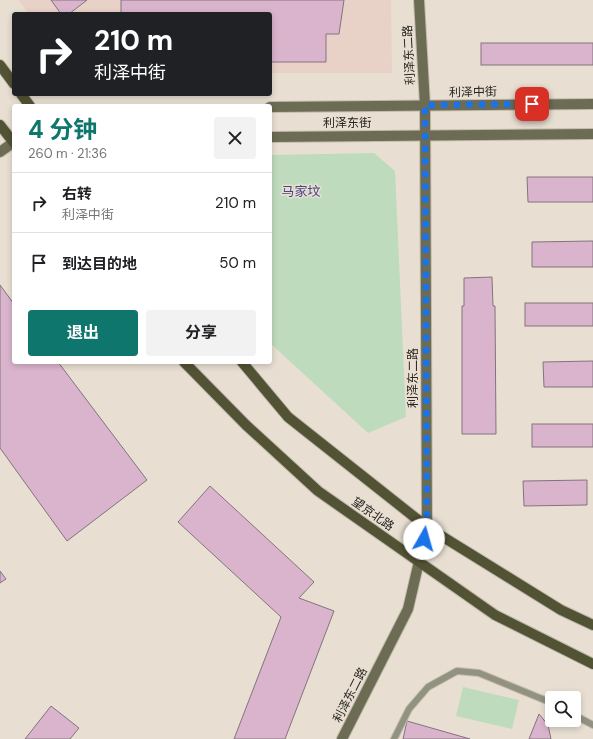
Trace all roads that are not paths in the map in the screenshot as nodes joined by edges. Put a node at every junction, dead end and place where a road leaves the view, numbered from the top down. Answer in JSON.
{"nodes":[{"id":1,"x":419,"y":0,"type":"edge"},
{"id":2,"x":0,"y":65,"type":"edge"},
{"id":3,"x":12,"y":81,"type":"edge"},
{"id":4,"x":593,"y":104,"type":"edge"},
{"id":5,"x":425,"y":105,"type":"junction"},
{"id":6,"x":272,"y":107,"type":"edge"},
{"id":7,"x":0,"y":124,"type":"edge"},
{"id":8,"x":593,"y":134,"type":"edge"},
{"id":9,"x":425,"y":136,"type":"junction"},
{"id":10,"x":272,"y":137,"type":"edge"},
{"id":11,"x":12,"y":139,"type":"edge"},
{"id":12,"x":12,"y":143,"type":"edge"},
{"id":13,"x":0,"y":152,"type":"edge"},
{"id":14,"x":186,"y":364,"type":"edge"},
{"id":15,"x":244,"y":364,"type":"edge"},
{"id":16,"x":427,"y":527,"type":"junction"},
{"id":17,"x":420,"y":563,"type":"junction"},
{"id":18,"x":593,"y":625,"type":"edge"},
{"id":19,"x":593,"y":664,"type":"edge"},
{"id":20,"x":545,"y":700,"type":"edge"},
{"id":21,"x":581,"y":719,"type":"edge"},
{"id":22,"x":593,"y":725,"type":"edge"},
{"id":23,"x":342,"y":739,"type":"edge"},
{"id":24,"x":394,"y":739,"type":"edge"}],
"edges":[{"from":1,"to":5,"type":"street","name":"利泽东二路"},
{"from":2,"to":3,"type":"main road"},
{"from":4,"to":5,"type":"street","name":"利泽中街"},
{"from":5,"to":6,"type":"street","name":"利泽东街"},
{"from":5,"to":9,"type":"street","name":"利泽东二路"},
{"from":7,"to":11,"type":"main road"},
{"from":8,"to":9,"type":"street"},
{"from":9,"to":10,"type":"street","name":"利泽东街"},
{"from":9,"to":16,"type":"street","name":"利泽东二路"},
{"from":12,"to":13,"type":"street"},
{"from":14,"to":17,"type":"main road","name":"望京北路"},
{"from":15,"to":16,"type":"main road","name":"望京北路"},
{"from":16,"to":17,"type":"street","name":"利泽东二路"},
{"from":16,"to":18,"type":"main road","name":"望京北路"},
{"from":17,"to":19,"type":"main road","name":"望京北路"},
{"from":17,"to":23,"type":"street","name":"利泽东二路"},
{"from":20,"to":24,"type":"lane"},
{"from":21,"to":22,"type":"lane"}]}
